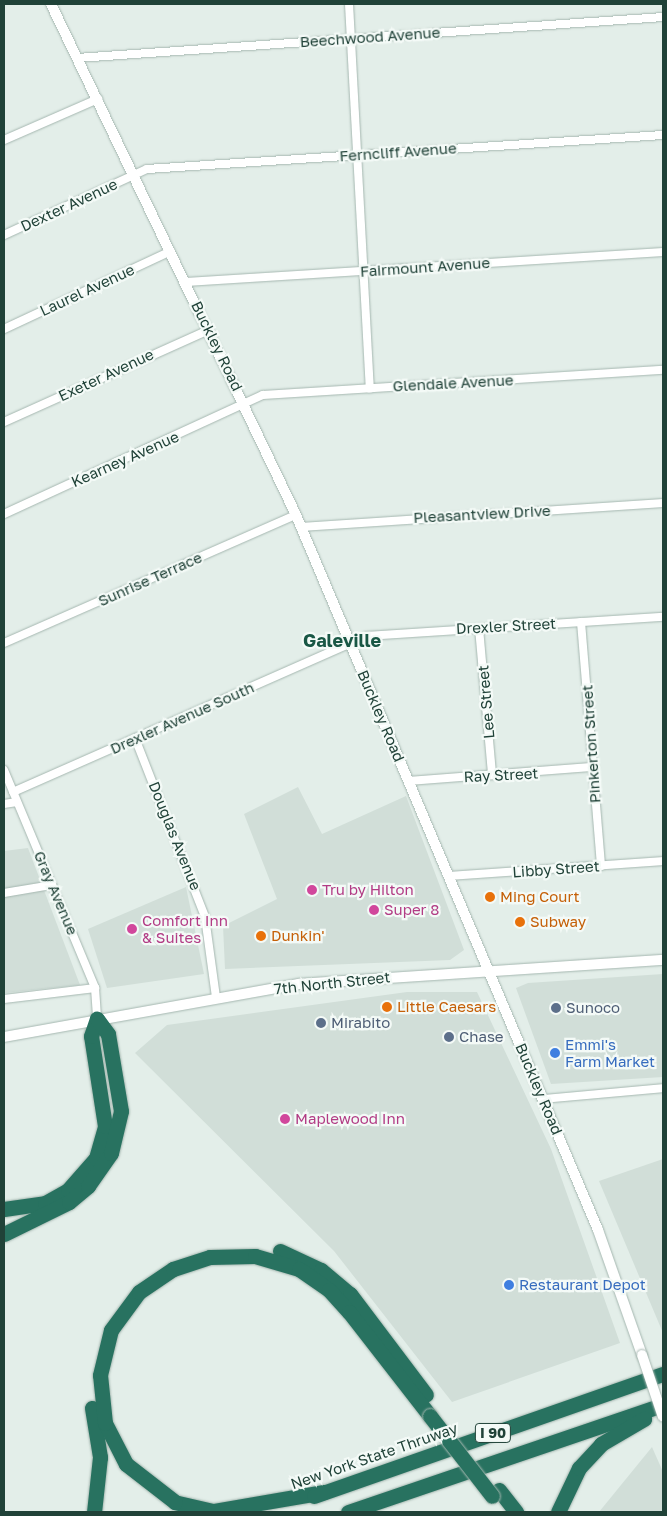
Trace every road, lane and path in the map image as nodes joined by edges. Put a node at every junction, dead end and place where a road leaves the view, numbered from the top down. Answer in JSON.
{"nodes":[{"id":1,"x":50,"y":4,"type":"edge"},
{"id":2,"x":349,"y":4,"type":"edge"},
{"id":3,"x":663,"y":17,"type":"edge"},
{"id":4,"x":352,"y":38,"type":"junction"},
{"id":5,"x":77,"y":58,"type":"junction"},
{"id":6,"x":98,"y":99,"type":"junction"},
{"id":7,"x":663,"y":135,"type":"edge"},
{"id":8,"x":4,"y":140,"type":"edge"},
{"id":9,"x":356,"y":155,"type":"junction"},
{"id":10,"x":134,"y":174,"type":"junction"},
{"id":11,"x":4,"y":235,"type":"edge"},
{"id":12,"x":171,"y":251,"type":"junction"},
{"id":13,"x":663,"y":252,"type":"edge"},
{"id":14,"x":363,"y":271,"type":"junction"},
{"id":15,"x":186,"y":282,"type":"junction"},
{"id":16,"x":4,"y":329,"type":"edge"},
{"id":17,"x":209,"y":330,"type":"junction"},
{"id":18,"x":663,"y":370,"type":"edge"},
{"id":19,"x":370,"y":388,"type":"junction"},
{"id":20,"x":245,"y":403,"type":"junction"},
{"id":21,"x":4,"y":422,"type":"edge"},
{"id":22,"x":663,"y":503,"type":"edge"},
{"id":23,"x":4,"y":514,"type":"edge"},
{"id":24,"x":296,"y":515,"type":"junction"},
{"id":25,"x":301,"y":527,"type":"junction"},
{"id":26,"x":663,"y":616,"type":"edge"},
{"id":27,"x":581,"y":622,"type":"junction"},
{"id":28,"x":480,"y":628,"type":"junction"},
{"id":29,"x":4,"y":643,"type":"edge"},
{"id":30,"x":350,"y":643,"type":"junction"},
{"id":31,"x":135,"y":738,"type":"junction"},
{"id":32,"x":593,"y":767,"type":"junction"},
{"id":33,"x":4,"y":770,"type":"edge"},
{"id":34,"x":492,"y":775,"type":"junction"},
{"id":35,"x":409,"y":781,"type":"junction"},
{"id":36,"x":13,"y":792,"type":"junction"},
{"id":37,"x":17,"y":802,"type":"junction"},
{"id":38,"x":4,"y":804,"type":"edge"},
{"id":39,"x":663,"y":861,"type":"edge"},
{"id":40,"x":601,"y":866,"type":"junction"},
{"id":41,"x":449,"y":876,"type":"junction"},
{"id":42,"x":52,"y":885,"type":"junction"},
{"id":43,"x":4,"y":893,"type":"edge"},
{"id":44,"x":663,"y":960,"type":"edge"},
{"id":45,"x":488,"y":970,"type":"junction"},
{"id":46,"x":95,"y":988,"type":"junction"},
{"id":47,"x":216,"y":997,"type":"junction"},
{"id":48,"x":4,"y":999,"type":"edge"},
{"id":49,"x":97,"y":1018,"type":"junction"},
{"id":50,"x":4,"y":1037,"type":"edge"},
{"id":51,"x":663,"y":1088,"type":"edge"},
{"id":52,"x":543,"y":1099,"type":"junction"},
{"id":53,"x":4,"y":1209,"type":"edge"},
{"id":54,"x":4,"y":1234,"type":"edge"},
{"id":55,"x":663,"y":1374,"type":"edge"},
{"id":56,"x":663,"y":1405,"type":"edge"},
{"id":57,"x":663,"y":1411,"type":"edge"},
{"id":58,"x":434,"y":1413,"type":"junction"},
{"id":59,"x":663,"y":1417,"type":"edge"},
{"id":60,"x":324,"y":1492,"type":"junction"},
{"id":61,"x":495,"y":1493,"type":"junction"},
{"id":62,"x":94,"y":1512,"type":"edge"},
{"id":63,"x":265,"y":1512,"type":"edge"},
{"id":64,"x":348,"y":1512,"type":"edge"},
{"id":65,"x":503,"y":1512,"type":"edge"},
{"id":66,"x":516,"y":1512,"type":"edge"},
{"id":67,"x":558,"y":1512,"type":"edge"}],
"edges":[{"from":1,"to":5,"type":"street","name":"Buckley Road"},
{"from":2,"to":4,"type":"street"},
{"from":3,"to":4,"type":"street","name":"Beechwood Avenue"},
{"from":4,"to":5,"type":"street","name":"Beechwood Avenue"},
{"from":4,"to":9,"type":"street"},
{"from":5,"to":6,"type":"street","name":"Buckley Road"},
{"from":6,"to":8,"type":"street"},
{"from":6,"to":10,"type":"street","name":"Buckley Road"},
{"from":7,"to":9,"type":"street","name":"Ferncliff Avenue"},
{"from":9,"to":10,"type":"street","name":"Ferncliff Avenue"},
{"from":9,"to":14,"type":"street"},
{"from":10,"to":11,"type":"street","name":"Dexter Avenue"},
{"from":10,"to":12,"type":"street","name":"Buckley Road"},
{"from":12,"to":15,"type":"street","name":"Buckley Road"},
{"from":12,"to":16,"type":"street","name":"Laurel Avenue"},
{"from":13,"to":14,"type":"street","name":"Fairmount Avenue"},
{"from":14,"to":15,"type":"street","name":"Fairmount Avenue"},
{"from":14,"to":19,"type":"street"},
{"from":15,"to":17,"type":"street","name":"Buckley Road"},
{"from":17,"to":20,"type":"street","name":"Buckley Road"},
{"from":17,"to":21,"type":"street","name":"Exeter Avenue"},
{"from":18,"to":19,"type":"street","name":"Glendale Avenue"},
{"from":19,"to":20,"type":"street","name":"Glendale Avenue"},
{"from":20,"to":23,"type":"street","name":"Kearney Avenue"},
{"from":20,"to":24,"type":"street","name":"Buckley Road"},
{"from":22,"to":25,"type":"street","name":"Pleasantview Drive"},
{"from":24,"to":25,"type":"street","name":"Buckley Road"},
{"from":24,"to":29,"type":"street","name":"Sunrise Terrace"},
{"from":25,"to":30,"type":"street","name":"Buckley Road"},
{"from":26,"to":27,"type":"street","name":"Drexler Street"},
{"from":27,"to":28,"type":"street","name":"Drexler Street"},
{"from":27,"to":32,"type":"street","name":"Pinkerton Street"},
{"from":28,"to":30,"type":"street","name":"Drexler Street"},
{"from":28,"to":34,"type":"street","name":"Lee Street"},
{"from":30,"to":31,"type":"street","name":"Drexler Avenue South"},
{"from":30,"to":35,"type":"street","name":"Buckley Road"},
{"from":31,"to":36,"type":"street","name":"Drexler Avenue South"},
{"from":31,"to":47,"type":"street","name":"Douglas Avenue"},
{"from":32,"to":34,"type":"street","name":"Ray Street"},
{"from":32,"to":40,"type":"street","name":"Pinkerton Street"},
{"from":33,"to":36,"type":"street","name":"Gray Avenue"},
{"from":34,"to":35,"type":"street","name":"Ray Street"},
{"from":35,"to":41,"type":"street","name":"Buckley Road"},
{"from":36,"to":37,"type":"street","name":"Gray Avenue"},
{"from":37,"to":38,"type":"street"},
{"from":37,"to":42,"type":"street","name":"Gray Avenue"},
{"from":39,"to":40,"type":"street","name":"Libby Street"},
{"from":40,"to":41,"type":"street","name":"Libby Street"},
{"from":41,"to":45,"type":"street","name":"Buckley Road"},
{"from":42,"to":43,"type":"street"},
{"from":42,"to":46,"type":"street","name":"Gray Avenue"},
{"from":44,"to":45,"type":"street","name":"7th North Street"},
{"from":45,"to":47,"type":"street","name":"7th North Street"},
{"from":45,"to":52,"type":"street","name":"Buckley Road"},
{"from":46,"to":48,"type":"street"},
{"from":46,"to":49,"type":"street","name":"Gray Avenue"},
{"from":47,"to":49,"type":"street","name":"7th North Street"},
{"from":49,"to":50,"type":"street","name":"7th North Street"},
{"from":49,"to":53,"type":"highway"},
{"from":49,"to":54,"type":"highway"},
{"from":51,"to":52,"type":"street"},
{"from":52,"to":59,"type":"street","name":"Buckley Road","bridge":true},
{"from":55,"to":60,"type":"highway","name":"New York State Thruway","number":"I 90"},
{"from":56,"to":64,"type":"highway","number":"I 90"},
{"from":57,"to":67,"type":"highway"},
{"from":58,"to":60,"type":"highway"},
{"from":58,"to":61,"type":"highway","bridge":true},
{"from":58,"to":62,"type":"highway"},
{"from":60,"to":63,"type":"highway","name":"New York State Thruway","number":"I 90"},
{"from":61,"to":65,"type":"highway"},
{"from":61,"to":66,"type":"highway"}]}
